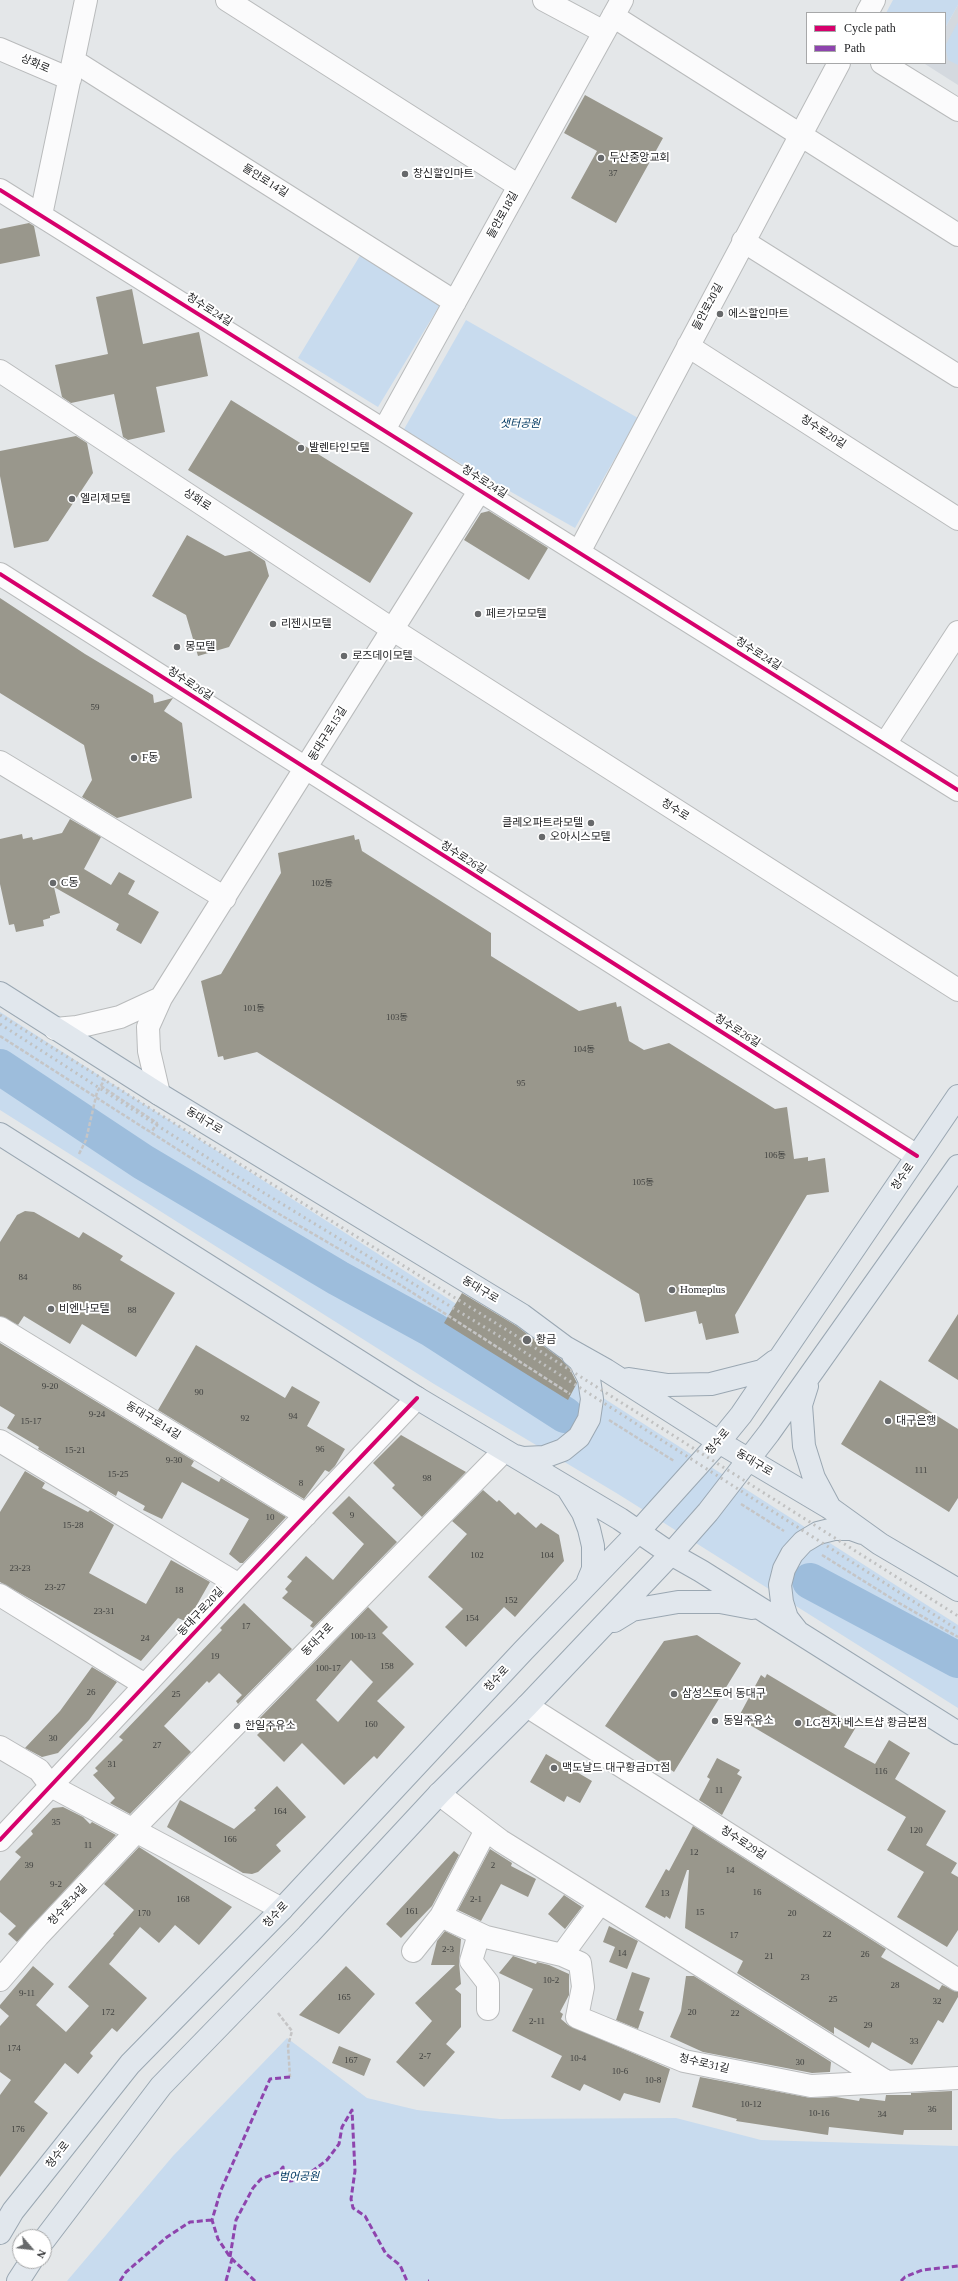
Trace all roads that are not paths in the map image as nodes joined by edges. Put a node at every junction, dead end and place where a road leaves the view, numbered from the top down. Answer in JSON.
{"nodes":[{"id":1,"x":86,"y":0,"type":"edge"},
{"id":2,"x":227,"y":0,"type":"edge"},
{"id":3,"x":544,"y":0,"type":"edge"},
{"id":4,"x":874,"y":0,"type":"edge"},
{"id":5,"x":868,"y":12,"type":"edge"},
{"id":6,"x":613,"y":16,"type":"edge"},
{"id":7,"x":0,"y":49,"type":"edge"},
{"id":8,"x":838,"y":64,"type":"edge"},
{"id":9,"x":884,"y":64,"type":"edge"},
{"id":10,"x":72,"y":70,"type":"junction"},
{"id":11,"x":958,"y":110,"type":"edge"},
{"id":12,"x":800,"y":134,"type":"junction"},
{"id":13,"x":519,"y":186,"type":"junction"},
{"id":14,"x":0,"y":190,"type":"edge"},
{"id":15,"x":41,"y":216,"type":"junction"},
{"id":16,"x":958,"y":235,"type":"edge"},
{"id":17,"x":743,"y":241,"type":"junction"},
{"id":18,"x":455,"y":302,"type":"junction"},
{"id":19,"x":688,"y":346,"type":"junction"},
{"id":20,"x":0,"y":371,"type":"edge"},
{"id":21,"x":958,"y":376,"type":"edge"},
{"id":22,"x":384,"y":430,"type":"junction"},
{"id":23,"x":480,"y":490,"type":"junction"},
{"id":24,"x":958,"y":519,"type":"edge"},
{"id":25,"x":579,"y":552,"type":"junction"},
{"id":26,"x":0,"y":574,"type":"edge"},
{"id":27,"x":393,"y":630,"type":"junction"},
{"id":28,"x":958,"y":632,"type":"edge"},
{"id":29,"x":884,"y":744,"type":"junction"},
{"id":30,"x":0,"y":762,"type":"edge"},
{"id":31,"x":306,"y":769,"type":"junction"},
{"id":32,"x":958,"y":790,"type":"edge"},
{"id":33,"x":225,"y":898,"type":"junction"},
{"id":34,"x":958,"y":990,"type":"edge"},
{"id":35,"x":0,"y":993,"type":"edge"},
{"id":36,"x":161,"y":998,"type":"junction"},
{"id":37,"x":55,"y":1029,"type":"junction"},
{"id":38,"x":159,"y":1094,"type":"junction"},
{"id":39,"x":958,"y":1096,"type":"edge"},
{"id":40,"x":0,"y":1134,"type":"edge"},
{"id":41,"x":917,"y":1156,"type":"junction"},
{"id":42,"x":958,"y":1166,"type":"edge"},
{"id":43,"x":0,"y":1328,"type":"edge"},
{"id":44,"x":564,"y":1347,"type":"junction"},
{"id":45,"x":776,"y":1360,"type":"junction"},
{"id":46,"x":606,"y":1370,"type":"junction"},
{"id":47,"x":813,"y":1372,"type":"junction"},
{"id":48,"x":417,"y":1398,"type":"junction"},
{"id":49,"x":0,"y":1441,"type":"edge"},
{"id":50,"x":719,"y":1442,"type":"junction"},
{"id":51,"x":504,"y":1451,"type":"junction"},
{"id":52,"x":749,"y":1460,"type":"junction"},
{"id":53,"x":564,"y":1485,"type":"junction"},
{"id":54,"x":830,"y":1508,"type":"junction"},
{"id":55,"x":306,"y":1515,"type":"junction"},
{"id":56,"x":638,"y":1532,"type":"junction"},
{"id":57,"x":880,"y":1544,"type":"junction"},
{"id":58,"x":671,"y":1554,"type":"junction"},
{"id":59,"x":588,"y":1581,"type":"junction"},
{"id":60,"x":239,"y":1585,"type":"junction"},
{"id":61,"x":958,"y":1590,"type":"edge"},
{"id":62,"x":0,"y":1594,"type":"edge"},
{"id":63,"x":761,"y":1610,"type":"junction"},
{"id":64,"x":595,"y":1633,"type":"junction"},
{"id":65,"x":810,"y":1642,"type":"junction"},
{"id":66,"x":145,"y":1685,"type":"junction"},
{"id":67,"x":528,"y":1706,"type":"junction"},
{"id":68,"x":958,"y":1733,"type":"edge"},
{"id":69,"x":0,"y":1747,"type":"edge"},
{"id":70,"x":51,"y":1786,"type":"junction"},
{"id":71,"x":439,"y":1794,"type":"junction"},
{"id":72,"x":135,"y":1830,"type":"junction"},
{"id":73,"x":486,"y":1830,"type":"junction"},
{"id":74,"x":0,"y":1840,"type":"edge"},
{"id":75,"x":600,"y":1903,"type":"junction"},
{"id":76,"x":282,"y":1909,"type":"junction"},
{"id":77,"x":441,"y":1916,"type":"junction"},
{"id":78,"x":479,"y":1934,"type":"junction"},
{"id":79,"x":413,"y":1951,"type":"dead end"},
{"id":80,"x":562,"y":1955,"type":"junction"},
{"id":81,"x":0,"y":1980,"type":"edge"},
{"id":82,"x":958,"y":1980,"type":"edge"},
{"id":83,"x":488,"y":2009,"type":"dead end"},
{"id":84,"x":958,"y":2078,"type":"edge"},
{"id":85,"x":887,"y":2082,"type":"junction"},
{"id":86,"x":52,"y":2229,"type":"edge"},
{"id":87,"x":0,"y":2233,"type":"edge"},
{"id":88,"x":25,"y":2269,"type":"edge"},
{"id":89,"x":18,"y":2281,"type":"edge"}],
"edges":[{"from":1,"to":10,"type":"street"},
{"from":2,"to":13,"type":"street"},
{"from":3,"to":6,"type":"street"},
{"from":4,"to":5,"type":"street"},
{"from":6,"to":12,"type":"street"},
{"from":6,"to":13,"type":"street","name":"들안로18길"},
{"from":7,"to":10,"type":"street","name":"상화로"},
{"from":8,"to":12,"type":"street","name":"들안로20길"},
{"from":9,"to":11,"type":"street"},
{"from":10,"to":15,"type":"street"},
{"from":10,"to":18,"type":"street","name":"들안로14길"},
{"from":12,"to":16,"type":"street"},
{"from":12,"to":17,"type":"street","name":"들안로20길"},
{"from":13,"to":18,"type":"street","name":"들안로18길"},
{"from":14,"to":15,"type":"street","name":"청수로24길"},
{"from":15,"to":22,"type":"street","name":"청수로24길"},
{"from":17,"to":19,"type":"street","name":"들안로20길"},
{"from":17,"to":21,"type":"street"},
{"from":18,"to":22,"type":"street","name":"들안로18길"},
{"from":19,"to":24,"type":"street","name":"청수로20길"},
{"from":19,"to":25,"type":"street","name":"들안로20길"},
{"from":20,"to":27,"type":"street","name":"상화로"},
{"from":22,"to":23,"type":"street","name":"청수로24길"},
{"from":23,"to":25,"type":"street","name":"청수로24길"},
{"from":23,"to":27,"type":"street","name":"동대구로15길"},
{"from":25,"to":29,"type":"street","name":"청수로24길"},
{"from":26,"to":31,"type":"street","name":"청수로26길"},
{"from":27,"to":31,"type":"street","name":"동대구로15길"},
{"from":27,"to":34,"type":"street","name":"청수로"},
{"from":28,"to":29,"type":"street"},
{"from":29,"to":32,"type":"street","name":"청수로24길"},
{"from":30,"to":33,"type":"street"},
{"from":31,"to":33,"type":"street","name":"동대구로15길"},
{"from":31,"to":41,"type":"street","name":"청수로26길"},
{"from":33,"to":36,"type":"street","name":"동대구로15길"},
{"from":35,"to":37,"type":"main road","name":"동대구로"},
{"from":36,"to":37,"type":"street"},
{"from":36,"to":38,"type":"street","name":"동대구로15길"},
{"from":37,"to":38,"type":"main road","name":"동대구로"},
{"from":38,"to":44,"type":"main road","name":"동대구로"},
{"from":39,"to":41,"type":"main road","name":"청수로"},
{"from":40,"to":48,"type":"main road"},
{"from":41,"to":45,"type":"main road","name":"청수로"},
{"from":42,"to":47,"type":"main road"},
{"from":43,"to":55,"type":"street","name":"동대구로14길"},
{"from":44,"to":46,"type":"main road","name":"동대구로"},
{"from":44,"to":51,"type":"main road"},
{"from":45,"to":46,"type":"main road"},
{"from":45,"to":50,"type":"main road","name":"청수로"},
{"from":46,"to":50,"type":"main road","name":"동대구로"},
{"from":47,"to":52,"type":"main road"},
{"from":47,"to":54,"type":"main road"},
{"from":48,"to":51,"type":"main road"},
{"from":48,"to":55,"type":"street","name":"동대구로20길"},
{"from":49,"to":60,"type":"street"},
{"from":50,"to":52,"type":"main road","name":"동대구로"},
{"from":50,"to":56,"type":"main road","name":"청수로"},
{"from":51,"to":53,"type":"main road"},
{"from":51,"to":72,"type":"street","name":"동대구로"},
{"from":52,"to":54,"type":"main road","name":"동대구로"},
{"from":52,"to":58,"type":"main road"},
{"from":53,"to":56,"type":"main road"},
{"from":53,"to":59,"type":"main road"},
{"from":54,"to":57,"type":"main road","name":"동대구로"},
{"from":55,"to":60,"type":"street","name":"동대구로20길"},
{"from":56,"to":58,"type":"main road"},
{"from":56,"to":59,"type":"main road","name":"청수로"},
{"from":57,"to":61,"type":"main road","name":"동대구로"},
{"from":57,"to":65,"type":"main road"},
{"from":58,"to":63,"type":"main road"},
{"from":58,"to":64,"type":"main road"},
{"from":59,"to":76,"type":"main road","name":"청수로"},
{"from":60,"to":66,"type":"street","name":"동대구로20길"},
{"from":62,"to":66,"type":"street"},
{"from":63,"to":64,"type":"main road"},
{"from":63,"to":65,"type":"main road"},
{"from":64,"to":67,"type":"main road"},
{"from":65,"to":68,"type":"main road"},
{"from":66,"to":70,"type":"street","name":"동대구로20길"},
{"from":67,"to":71,"type":"main road"},
{"from":67,"to":82,"type":"street","name":"청수로29길"},
{"from":69,"to":70,"type":"street"},
{"from":70,"to":72,"type":"street"},
{"from":70,"to":74,"type":"street","name":"동대구로20길"},
{"from":71,"to":73,"type":"street"},
{"from":71,"to":86,"type":"main road"},
{"from":72,"to":76,"type":"street"},
{"from":72,"to":81,"type":"street","name":"청수로34길"},
{"from":73,"to":75,"type":"street"},
{"from":73,"to":77,"type":"street"},
{"from":75,"to":80,"type":"street"},
{"from":75,"to":85,"type":"street"},
{"from":76,"to":87,"type":"main road","name":"청수로"},
{"from":77,"to":78,"type":"street","name":"청수로31길"},
{"from":77,"to":79,"type":"street"},
{"from":78,"to":80,"type":"street","name":"청수로31길"},
{"from":78,"to":83,"type":"street"},
{"from":80,"to":85,"type":"street","name":"청수로31길"},
{"from":84,"to":85,"type":"street","name":"청수로31길"},
{"from":88,"to":89,"type":"main road"}]}
